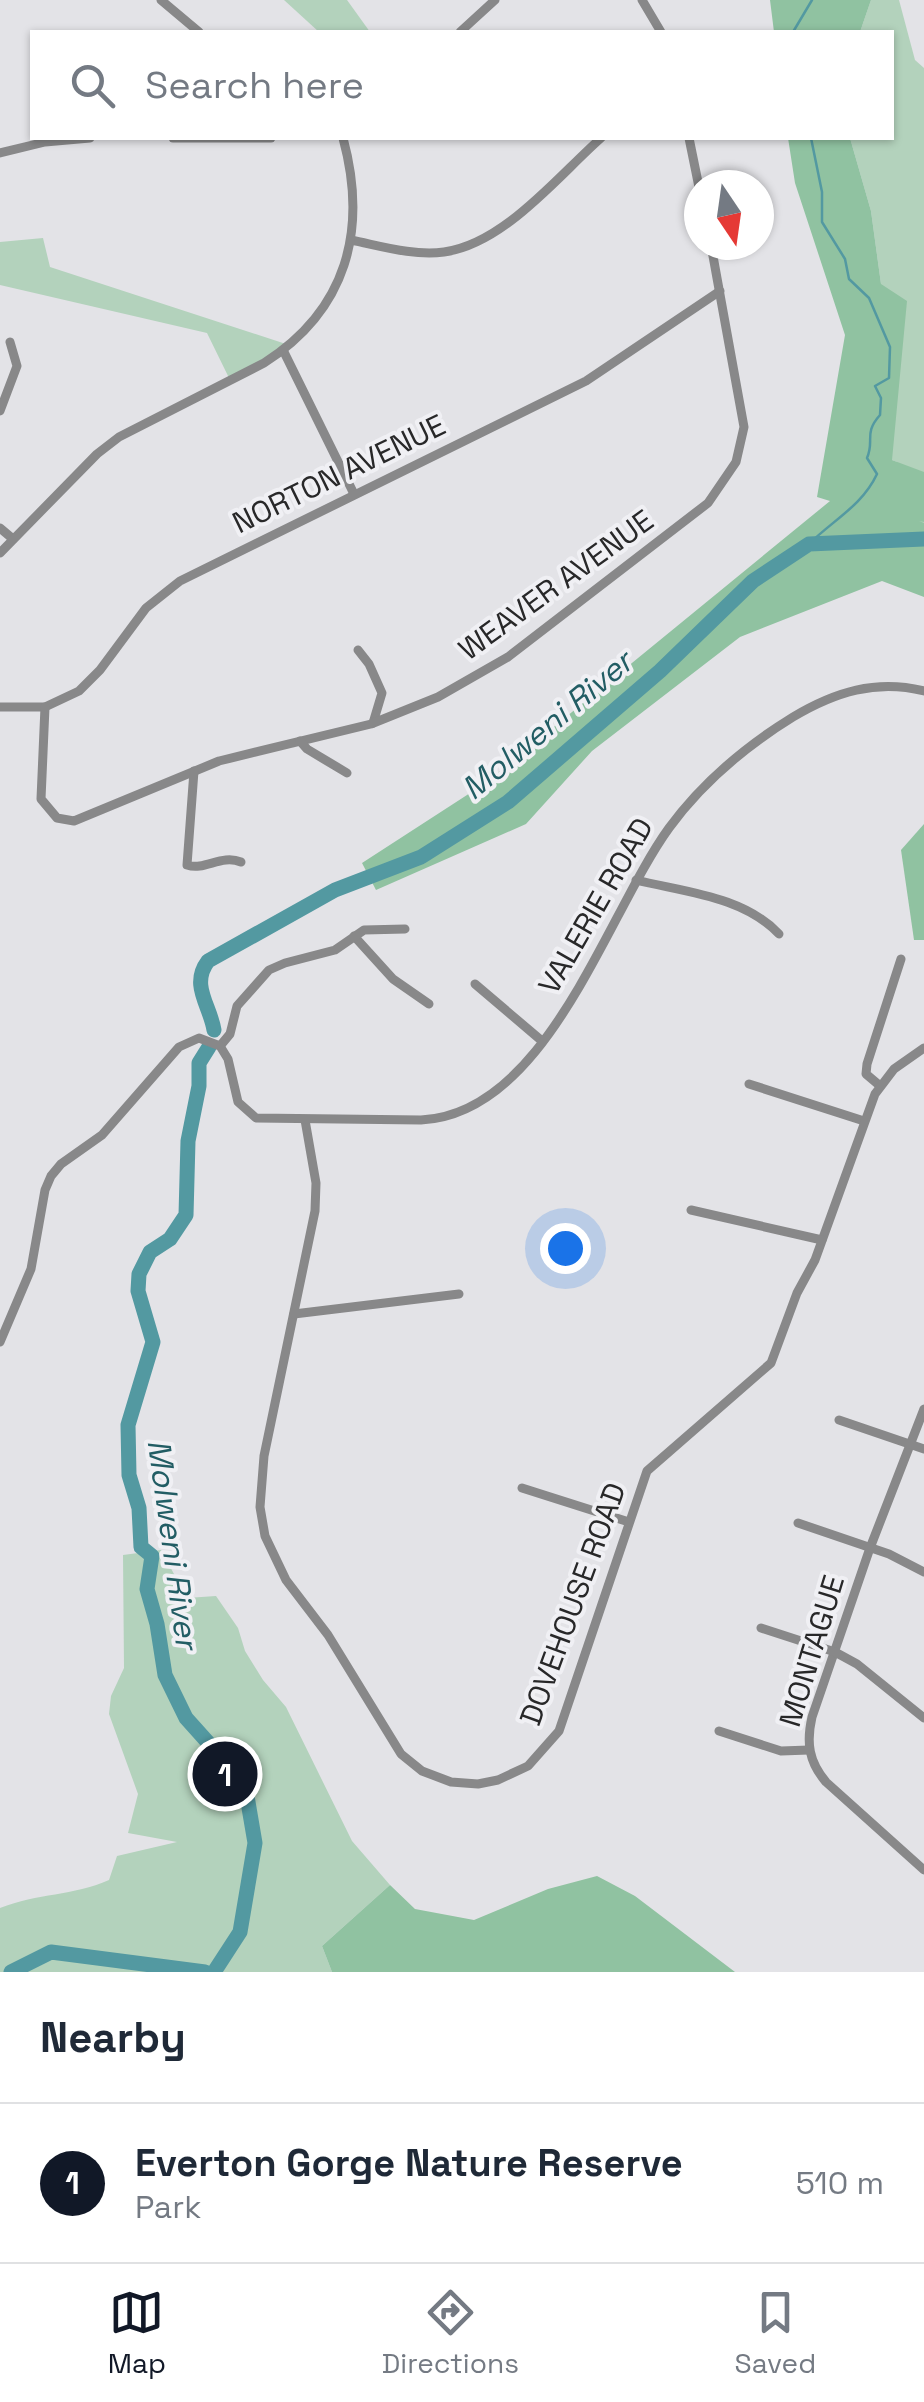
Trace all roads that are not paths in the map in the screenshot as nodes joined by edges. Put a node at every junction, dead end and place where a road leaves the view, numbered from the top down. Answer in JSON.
{"nodes":[{"id":1,"x":161,"y":0,"type":"edge"},
{"id":2,"x":642,"y":0,"type":"edge"},
{"id":3,"x":488,"y":2,"type":"edge"},
{"id":4,"x":196,"y":30,"type":"edge"},
{"id":5,"x":462,"y":30,"type":"edge"},
{"id":6,"x":660,"y":30,"type":"edge"},
{"id":7,"x":67,"y":140,"type":"edge"},
{"id":8,"x":343,"y":140,"type":"edge"},
{"id":9,"x":599,"y":140,"type":"edge"},
{"id":10,"x":689,"y":140,"type":"edge"},
{"id":11,"x":0,"y":153,"type":"edge"},
{"id":12,"x":696,"y":170,"type":"edge"},
{"id":13,"x":351,"y":240,"type":"junction"},
{"id":14,"x":713,"y":260,"type":"edge"},
{"id":15,"x":720,"y":291,"type":"junction"},
{"id":16,"x":10,"y":342,"type":"dead end"},
{"id":17,"x":283,"y":350,"type":"junction"},
{"id":18,"x":0,"y":411,"type":"edge"},
{"id":19,"x":354,"y":494,"type":"junction"},
{"id":20,"x":0,"y":528,"type":"edge"},
{"id":21,"x":13,"y":539,"type":"junction"},
{"id":22,"x":0,"y":553,"type":"edge"},
{"id":23,"x":358,"y":650,"type":"dead end"},
{"id":24,"x":924,"y":690,"type":"edge"},
{"id":25,"x":0,"y":707,"type":"edge"},
{"id":26,"x":45,"y":707,"type":"junction"},
{"id":27,"x":373,"y":723,"type":"junction"},
{"id":28,"x":300,"y":741,"type":"junction"},
{"id":29,"x":194,"y":771,"type":"junction"},
{"id":30,"x":346,"y":773,"type":"dead end"},
{"id":31,"x":241,"y":862,"type":"dead end"},
{"id":32,"x":636,"y":880,"type":"junction"},
{"id":33,"x":406,"y":929,"type":"dead end"},
{"id":34,"x":778,"y":934,"type":"dead end"},
{"id":35,"x":354,"y":936,"type":"junction"},
{"id":36,"x":901,"y":958,"type":"dead end"},
{"id":37,"x":475,"y":984,"type":"dead end"},
{"id":38,"x":429,"y":1004,"type":"dead end"},
{"id":39,"x":542,"y":1040,"type":"junction"},
{"id":40,"x":220,"y":1046,"type":"junction"},
{"id":41,"x":924,"y":1048,"type":"edge"},
{"id":42,"x":749,"y":1084,"type":"dead end"},
{"id":43,"x":879,"y":1085,"type":"junction"},
{"id":44,"x":306,"y":1120,"type":"junction"},
{"id":45,"x":864,"y":1121,"type":"junction"},
{"id":46,"x":691,"y":1210,"type":"dead end"},
{"id":47,"x":822,"y":1240,"type":"junction"},
{"id":48,"x":459,"y":1294,"type":"dead end"},
{"id":49,"x":294,"y":1314,"type":"junction"},
{"id":50,"x":0,"y":1342,"type":"edge"},
{"id":51,"x":924,"y":1409,"type":"edge"},
{"id":52,"x":839,"y":1420,"type":"dead end"},
{"id":53,"x":911,"y":1444,"type":"junction"},
{"id":54,"x":924,"y":1449,"type":"edge"},
{"id":55,"x":522,"y":1488,"type":"dead end"},
{"id":56,"x":629,"y":1522,"type":"junction"},
{"id":57,"x":798,"y":1523,"type":"dead end"},
{"id":58,"x":870,"y":1548,"type":"junction"},
{"id":59,"x":924,"y":1572,"type":"edge"},
{"id":60,"x":761,"y":1628,"type":"dead end"},
{"id":61,"x":835,"y":1652,"type":"junction"},
{"id":62,"x":924,"y":1718,"type":"edge"},
{"id":63,"x":719,"y":1732,"type":"dead end"},
{"id":64,"x":809,"y":1750,"type":"junction"},
{"id":65,"x":924,"y":1870,"type":"edge"}],
"edges":[{"from":1,"to":4,"type":"street"},
{"from":2,"to":6,"type":"street"},
{"from":3,"to":5,"type":"street"},
{"from":7,"to":11,"type":"street"},
{"from":8,"to":13,"type":"street"},
{"from":9,"to":13,"type":"street"},
{"from":10,"to":12,"type":"street"},
{"from":13,"to":17,"type":"street"},
{"from":14,"to":15,"type":"street","name":"WEAVER AVENUE"},
{"from":15,"to":19,"type":"street","name":"NORTON AVENUE"},
{"from":15,"to":27,"type":"street","name":"WEAVER AVENUE"},
{"from":16,"to":18,"type":"street"},
{"from":17,"to":19,"type":"street"},
{"from":17,"to":21,"type":"street"},
{"from":19,"to":26,"type":"street","name":"NORTON AVENUE"},
{"from":20,"to":21,"type":"street"},
{"from":21,"to":22,"type":"street"},
{"from":23,"to":27,"type":"street"},
{"from":24,"to":32,"type":"street","name":"VALERIE ROAD"},
{"from":25,"to":26,"type":"street","name":"NORTON AVENUE"},
{"from":26,"to":29,"type":"street","name":"WEAVER AVENUE"},
{"from":27,"to":28,"type":"street","name":"WEAVER AVENUE"},
{"from":28,"to":29,"type":"street","name":"WEAVER AVENUE"},
{"from":28,"to":30,"type":"street"},
{"from":29,"to":31,"type":"street"},
{"from":32,"to":34,"type":"street"},
{"from":32,"to":39,"type":"street","name":"VALERIE ROAD"},
{"from":33,"to":35,"type":"street"},
{"from":35,"to":38,"type":"street"},
{"from":35,"to":40,"type":"street"},
{"from":36,"to":43,"type":"street"},
{"from":37,"to":39,"type":"street"},
{"from":39,"to":44,"type":"street","name":"VALERIE ROAD"},
{"from":40,"to":44,"type":"street","name":"VALERIE ROAD"},
{"from":40,"to":50,"type":"street"},
{"from":41,"to":43,"type":"street","name":"DOVEHOUSE ROAD"},
{"from":42,"to":45,"type":"street"},
{"from":43,"to":45,"type":"street","name":"DOVEHOUSE ROAD"},
{"from":44,"to":49,"type":"street","name":"DOVEHOUSE ROAD"},
{"from":45,"to":47,"type":"street","name":"DOVEHOUSE ROAD"},
{"from":46,"to":47,"type":"street"},
{"from":47,"to":56,"type":"street","name":"DOVEHOUSE ROAD"},
{"from":48,"to":49,"type":"street"},
{"from":49,"to":56,"type":"street","name":"DOVEHOUSE ROAD"},
{"from":51,"to":53,"type":"street","name":"MONTAGUE"},
{"from":52,"to":53,"type":"street"},
{"from":53,"to":54,"type":"street"},
{"from":53,"to":58,"type":"street","name":"MONTAGUE"},
{"from":55,"to":56,"type":"street"},
{"from":57,"to":58,"type":"street"},
{"from":58,"to":59,"type":"street"},
{"from":58,"to":61,"type":"street","name":"MONTAGUE"},
{"from":60,"to":61,"type":"street"},
{"from":61,"to":62,"type":"street"},
{"from":61,"to":64,"type":"street","name":"MONTAGUE"},
{"from":63,"to":64,"type":"street"},
{"from":64,"to":65,"type":"street","name":"MONTAGUE"}]}
